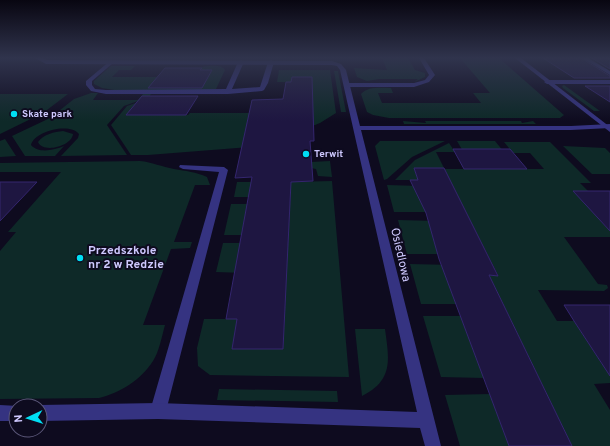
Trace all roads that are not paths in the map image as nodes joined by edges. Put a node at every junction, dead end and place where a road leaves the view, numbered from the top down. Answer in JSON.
{"nodes":[{"id":1,"x":92,"y":79,"type":"edge"},
{"id":2,"x":233,"y":79,"type":"edge"},
{"id":3,"x":266,"y":79,"type":"edge"},
{"id":4,"x":346,"y":79,"type":"edge"},
{"id":5,"x":429,"y":79,"type":"edge"},
{"id":6,"x":544,"y":79,"type":"edge"},
{"id":7,"x":548,"y":82,"type":"junction"},
{"id":8,"x":610,"y":82,"type":"edge"},
{"id":9,"x":347,"y":85,"type":"junction"},
{"id":10,"x":228,"y":92,"type":"junction"},
{"id":11,"x":609,"y":127,"type":"edge"},
{"id":12,"x":357,"y":128,"type":"junction"},
{"id":13,"x":183,"y":167,"type":"dead end"},
{"id":14,"x":158,"y":411,"type":"junction"},
{"id":15,"x":48,"y":413,"type":"edge"},
{"id":16,"x":426,"y":420,"type":"junction"},
{"id":17,"x":433,"y":446,"type":"edge"}],
"edges":[{"from":1,"to":10,"type":"street"},
{"from":2,"to":10,"type":"street"},
{"from":3,"to":10,"type":"street"},
{"from":4,"to":9,"type":"street","name":"Osiedlowa"},
{"from":5,"to":9,"type":"street"},
{"from":6,"to":7,"type":"street"},
{"from":7,"to":8,"type":"street"},
{"from":7,"to":11,"type":"street"},
{"from":9,"to":12,"type":"street","name":"Osiedlowa"},
{"from":11,"to":12,"type":"street"},
{"from":12,"to":16,"type":"street","name":"Osiedlowa"},
{"from":13,"to":14,"type":"street"},
{"from":14,"to":15,"type":"street"},
{"from":14,"to":16,"type":"street"},
{"from":16,"to":17,"type":"street","name":"Osiedlowa"}]}
